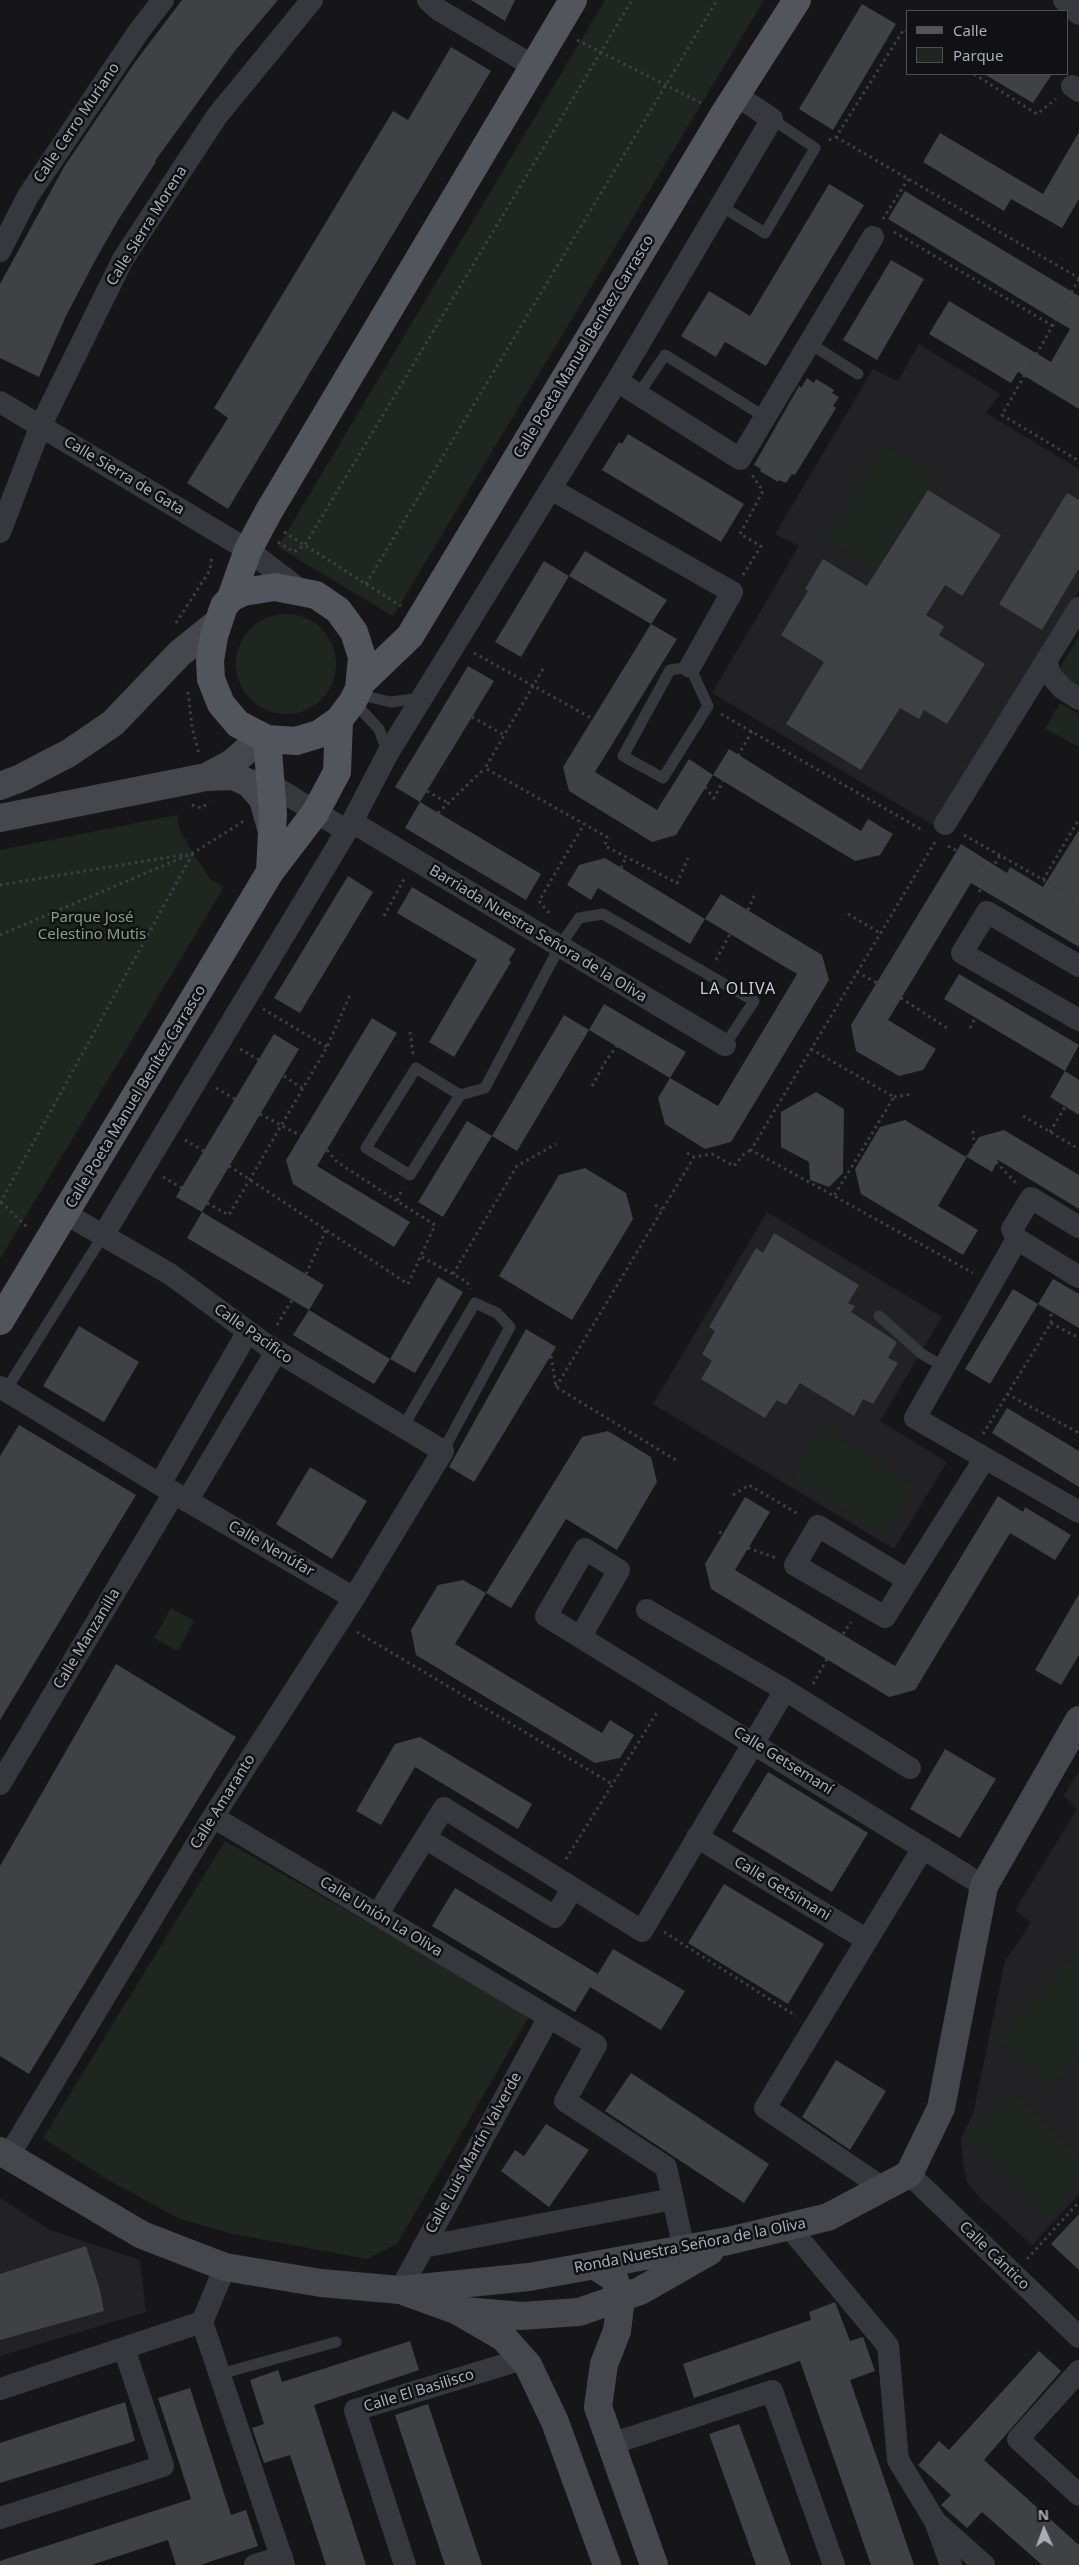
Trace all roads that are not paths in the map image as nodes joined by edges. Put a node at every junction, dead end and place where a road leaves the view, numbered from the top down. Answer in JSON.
{"nodes":[{"id":1,"x":163,"y":0,"type":"edge"},
{"id":2,"x":312,"y":0,"type":"edge"},
{"id":3,"x":428,"y":0,"type":"edge"},
{"id":4,"x":573,"y":0,"type":"edge"},
{"id":5,"x":797,"y":0,"type":"edge"},
{"id":6,"x":1064,"y":0,"type":"edge"},
{"id":7,"x":1079,"y":14,"type":"edge"},
{"id":8,"x":534,"y":66,"type":"junction"},
{"id":9,"x":730,"y":104,"type":"junction"},
{"id":10,"x":772,"y":119,"type":"junction"},
{"id":11,"x":721,"y":206,"type":"junction"},
{"id":12,"x":877,"y":230,"type":"road end"},
{"id":13,"x":0,"y":251,"type":"edge"},
{"id":14,"x":809,"y":344,"type":"junction"},
{"id":15,"x":858,"y":374,"type":"dead end"},
{"id":16,"x":617,"y":381,"type":"junction"},
{"id":17,"x":638,"y":395,"type":"junction"},
{"id":18,"x":0,"y":402,"type":"edge"},
{"id":19,"x":765,"y":417,"type":"junction"},
{"id":20,"x":41,"y":425,"type":"junction"},
{"id":21,"x":550,"y":489,"type":"junction"},
{"id":22,"x":0,"y":532,"type":"edge"},
{"id":23,"x":248,"y":550,"type":"junction"},
{"id":24,"x":303,"y":592,"type":"junction"},
{"id":25,"x":231,"y":598,"type":"junction"},
{"id":26,"x":1079,"y":608,"type":"edge"},
{"id":27,"x":216,"y":624,"type":"junction"},
{"id":28,"x":1046,"y":661,"type":"junction"},
{"id":29,"x":690,"y":667,"type":"junction"},
{"id":30,"x":422,"y":698,"type":"junction"},
{"id":31,"x":1079,"y":699,"type":"edge"},
{"id":32,"x":352,"y":700,"type":"junction"},
{"id":33,"x":264,"y":738,"type":"junction"},
{"id":34,"x":388,"y":753,"type":"junction"},
{"id":35,"x":203,"y":766,"type":"junction"},
{"id":36,"x":0,"y":786,"type":"edge"},
{"id":37,"x":268,"y":796,"type":"junction"},
{"id":38,"x":315,"y":813,"type":"junction"},
{"id":39,"x":0,"y":818,"type":"edge"},
{"id":40,"x":349,"y":826,"type":"junction"},
{"id":41,"x":941,"y":831,"type":"road end"},
{"id":42,"x":270,"y":872,"type":"junction"},
{"id":43,"x":552,"y":941,"type":"junction"},
{"id":44,"x":1079,"y":966,"type":"edge"},
{"id":45,"x":1078,"y":1018,"type":"edge"},
{"id":46,"x":724,"y":1046,"type":"joint"},
{"id":47,"x":460,"y":1095,"type":"junction"},
{"id":48,"x":66,"y":1214,"type":"junction"},
{"id":49,"x":1079,"y":1227,"type":"edge"},
{"id":50,"x":104,"y":1234,"type":"junction"},
{"id":51,"x":1017,"y":1239,"type":"junction"},
{"id":52,"x":1079,"y":1277,"type":"edge"},
{"id":53,"x":879,"y":1316,"type":"dead end"},
{"id":54,"x":0,"y":1321,"type":"edge"},
{"id":55,"x":263,"y":1343,"type":"junction"},
{"id":56,"x":944,"y":1366,"type":"junction"},
{"id":57,"x":3,"y":1389,"type":"edge"},
{"id":58,"x":403,"y":1427,"type":"junction"},
{"id":59,"x":442,"y":1450,"type":"junction"},
{"id":60,"x":979,"y":1455,"type":"junction"},
{"id":61,"x":174,"y":1492,"type":"junction"},
{"id":62,"x":1079,"y":1512,"type":"edge"},
{"id":63,"x":908,"y":1580,"type":"junction"},
{"id":64,"x":354,"y":1598,"type":"junction"},
{"id":65,"x":647,"y":1610,"type":"dead end"},
{"id":66,"x":581,"y":1636,"type":"dead end"},
{"id":67,"x":785,"y":1690,"type":"junction"},
{"id":68,"x":1079,"y":1720,"type":"edge"},
{"id":69,"x":754,"y":1743,"type":"junction"},
{"id":70,"x":910,"y":1768,"type":"dead end"},
{"id":71,"x":0,"y":1784,"type":"edge"},
{"id":72,"x":213,"y":1816,"type":"junction"},
{"id":73,"x":697,"y":1837,"type":"junction"},
{"id":74,"x":425,"y":1838,"type":"junction"},
{"id":75,"x":923,"y":1848,"type":"junction"},
{"id":76,"x":564,"y":1882,"type":"junction"},
{"id":77,"x":984,"y":1886,"type":"junction"},
{"id":78,"x":377,"y":1915,"type":"junction"},
{"id":79,"x":867,"y":1940,"type":"junction"},
{"id":80,"x":548,"y":2017,"type":"junction"},
{"id":81,"x":4,"y":2154,"type":"edge"},
{"id":82,"x":909,"y":2174,"type":"junction"},
{"id":83,"x":883,"y":2188,"type":"junction"},
{"id":84,"x":673,"y":2199,"type":"junction"},
{"id":85,"x":790,"y":2228,"type":"junction"},
{"id":86,"x":728,"y":2241,"type":"junction"},
{"id":87,"x":423,"y":2247,"type":"junction"},
{"id":88,"x":684,"y":2249,"type":"junction"},
{"id":89,"x":594,"y":2265,"type":"junction"},
{"id":90,"x":225,"y":2267,"type":"junction"},
{"id":91,"x":529,"y":2277,"type":"junction"},
{"id":92,"x":400,"y":2290,"type":"junction"},
{"id":93,"x":621,"y":2298,"type":"junction"},
{"id":94,"x":456,"y":2310,"type":"junction"},
{"id":95,"x":521,"y":2316,"type":"junction"},
{"id":96,"x":202,"y":2322,"type":"junction"},
{"id":97,"x":1079,"y":2337,"type":"edge"},
{"id":98,"x":336,"y":2342,"type":"dead end"},
{"id":99,"x":124,"y":2348,"type":"junction"},
{"id":100,"x":525,"y":2362,"type":"junction"},
{"id":101,"x":1079,"y":2371,"type":"edge"},
{"id":102,"x":220,"y":2374,"type":"junction"},
{"id":103,"x":0,"y":2389,"type":"edge"},
{"id":104,"x":611,"y":2444,"type":"junction"},
{"id":105,"x":1079,"y":2495,"type":"edge"},
{"id":106,"x":0,"y":2518,"type":"edge"},
{"id":107,"x":935,"y":2521,"type":"junction"},
{"id":108,"x":283,"y":2561,"type":"edge"},
{"id":109,"x":255,"y":2565,"type":"edge"},
{"id":110,"x":405,"y":2565,"type":"edge"},
{"id":111,"x":607,"y":2565,"type":"edge"},
{"id":112,"x":654,"y":2565,"type":"edge"},
{"id":113,"x":834,"y":2565,"type":"edge"},
{"id":114,"x":951,"y":2565,"type":"edge"},
{"id":115,"x":984,"y":2565,"type":"edge"}],
"edges":[{"from":1,"to":13,"type":"street","name":"Calle Cerro Muriano"},
{"from":2,"to":20,"type":"street","name":"Calle Sierra Morena"},
{"from":3,"to":8,"type":"street"},
{"from":4,"to":8,"type":"main road"},
{"from":5,"to":9,"type":"main road","name":"Calle Poeta Manuel Benítez Carrasco"},
{"from":6,"to":7,"type":"street"},
{"from":8,"to":23,"type":"main road"},
{"from":9,"to":10,"type":"street"},
{"from":9,"to":32,"type":"main road","name":"Calle Poeta Manuel Benítez Carrasco"},
{"from":10,"to":11,"type":"street"},
{"from":10,"to":11,"type":"lane"},
{"from":11,"to":16,"type":"street"},
{"from":12,"to":14,"type":"street"},
{"from":14,"to":15,"type":"lane"},
{"from":14,"to":19,"type":"street"},
{"from":16,"to":17,"type":"street"},
{"from":16,"to":21,"type":"street"},
{"from":17,"to":19,"type":"lane"},
{"from":17,"to":19,"type":"street"},
{"from":18,"to":20,"type":"street","name":"Calle Sierra de Gata"},
{"from":20,"to":22,"type":"street","name":"Calle Sierra Morena"},
{"from":20,"to":23,"type":"street","name":"Calle Sierra de Gata"},
{"from":21,"to":29,"type":"street"},
{"from":21,"to":30,"type":"street"},
{"from":23,"to":24,"type":"street","name":"Calle Sierra de Gata"},
{"from":23,"to":25,"type":"main road"},
{"from":24,"to":25,"type":"main road"},
{"from":24,"to":32,"type":"main road"},
{"from":25,"to":27,"type":"main road"},
{"from":26,"to":28,"type":"street"},
{"from":27,"to":33,"type":"main road"},
{"from":27,"to":36,"type":"street"},
{"from":28,"to":31,"type":"street"},
{"from":28,"to":41,"type":"street"},
{"from":29,"to":29,"type":"lane"},
{"from":30,"to":32,"type":"lane"},
{"from":30,"to":34,"type":"street"},
{"from":32,"to":33,"type":"main road"},
{"from":32,"to":34,"type":"lane"},
{"from":32,"to":38,"type":"main road","name":"Calle Poeta Manuel Benítez Carrasco"},
{"from":33,"to":35,"type":"street"},
{"from":33,"to":37,"type":"main road","name":"Calle Poeta Manuel Benítez Carrasco"},
{"from":34,"to":40,"type":"street"},
{"from":35,"to":37,"type":"street"},
{"from":35,"to":39,"type":"street"},
{"from":37,"to":38,"type":"street","name":"Barriada Nuestra Señora de la Oliva"},
{"from":37,"to":42,"type":"main road","name":"Calle Poeta Manuel Benítez Carrasco"},
{"from":38,"to":40,"type":"street","name":"Barriada Nuestra Señora de la Oliva"},
{"from":38,"to":42,"type":"main road","name":"Calle Poeta Manuel Benítez Carrasco"},
{"from":40,"to":43,"type":"street","name":"Barriada Nuestra Señora de la Oliva"},
{"from":40,"to":50,"type":"street"},
{"from":42,"to":48,"type":"main road","name":"Calle Poeta Manuel Benítez Carrasco"},
{"from":43,"to":46,"type":"street","name":"Barriada Nuestra Señora de la Oliva"},
{"from":43,"to":46,"type":"lane"},
{"from":43,"to":47,"type":"lane"},
{"from":44,"to":45,"type":"street"},
{"from":47,"to":47,"type":"lane"},
{"from":48,"to":50,"type":"street","name":"Calle Pacifico"},
{"from":48,"to":54,"type":"main road","name":"Calle Poeta Manuel Benítez Carrasco"},
{"from":49,"to":51,"type":"street"},
{"from":50,"to":55,"type":"street","name":"Calle Pacifico"},
{"from":50,"to":57,"type":"lane"},
{"from":51,"to":52,"type":"street"},
{"from":51,"to":56,"type":"street"},
{"from":53,"to":56,"type":"lane"},
{"from":55,"to":58,"type":"street","name":"Calle Pacifico"},
{"from":55,"to":61,"type":"street","name":"Calle Manzanilla"},
{"from":55,"to":61,"type":"street","name":"Calle Manzanilla"},
{"from":56,"to":60,"type":"street"},
{"from":57,"to":61,"type":"street","name":"Calle Nenúfar"},
{"from":58,"to":59,"type":"street","name":"Calle Pacifico"},
{"from":58,"to":59,"type":"lane"},
{"from":59,"to":64,"type":"street","name":"Calle Amaranto"},
{"from":60,"to":62,"type":"street"},
{"from":60,"to":63,"type":"street"},
{"from":61,"to":64,"type":"street","name":"Calle Nenúfar"},
{"from":61,"to":71,"type":"street","name":"Calle Manzanilla"},
{"from":63,"to":63,"type":"street"},
{"from":64,"to":72,"type":"street","name":"Calle Amaranto"},
{"from":65,"to":67,"type":"street"},
{"from":66,"to":69,"type":"street","name":"Calle Getsemaní"},
{"from":67,"to":69,"type":"street"},
{"from":67,"to":70,"type":"street"},
{"from":68,"to":77,"type":"street"},
{"from":69,"to":73,"type":"street"},
{"from":69,"to":75,"type":"street","name":"Calle Getsemaní"},
{"from":72,"to":78,"type":"street","name":"Calle Unión La Oliva"},
{"from":72,"to":81,"type":"street","name":"Calle Amaranto"},
{"from":73,"to":76,"type":"street"},
{"from":73,"to":79,"type":"street","name":"Calle Getsimani"},
{"from":74,"to":76,"type":"street"},
{"from":74,"to":76,"type":"street"},
{"from":74,"to":78,"type":"street"},
{"from":75,"to":77,"type":"street","name":"Calle Getsemaní"},
{"from":75,"to":79,"type":"street"},
{"from":77,"to":82,"type":"street"},
{"from":78,"to":80,"type":"street","name":"Calle Unión La Oliva"},
{"from":79,"to":83,"type":"street"},
{"from":80,"to":84,"type":"street","name":"Calle Unión La Oliva"},
{"from":80,"to":87,"type":"street","name":"Calle Luis Martín Valverde"},
{"from":81,"to":90,"type":"street","name":"Ronda Nuestra Señora de la Oliva"},
{"from":82,"to":83,"type":"street","name":"Ronda Nuestra Señora de la Oliva"},
{"from":82,"to":97,"type":"street","name":"Calle Cántico"},
{"from":83,"to":85,"type":"street","name":"Ronda Nuestra Señora de la Oliva"},
{"from":84,"to":87,"type":"street"},
{"from":84,"to":88,"type":"street"},
{"from":85,"to":86,"type":"street","name":"Ronda Nuestra Señora de la Oliva"},
{"from":85,"to":107,"type":"street"},
{"from":86,"to":88,"type":"street","name":"Ronda Nuestra Señora de la Oliva"},
{"from":86,"to":93,"type":"street"},
{"from":87,"to":92,"type":"street","name":"Calle Luis Martín Valverde"},
{"from":88,"to":89,"type":"street","name":"Ronda Nuestra Señora de la Oliva"},
{"from":89,"to":91,"type":"street","name":"Ronda Nuestra Señora de la Oliva"},
{"from":89,"to":93,"type":"street"},
{"from":90,"to":92,"type":"street","name":"Ronda Nuestra Señora de la Oliva"},
{"from":90,"to":96,"type":"street"},
{"from":91,"to":92,"type":"street","name":"Ronda Nuestra Señora de la Oliva"},
{"from":91,"to":95,"type":"street"},
{"from":92,"to":94,"type":"street"},
{"from":93,"to":95,"type":"street"},
{"from":93,"to":104,"type":"street"},
{"from":94,"to":95,"type":"street"},
{"from":94,"to":100,"type":"street"},
{"from":95,"to":100,"type":"street"},
{"from":96,"to":99,"type":"street"},
{"from":96,"to":102,"type":"street"},
{"from":98,"to":102,"type":"lane"},
{"from":99,"to":103,"type":"street"},
{"from":99,"to":106,"type":"street"},
{"from":100,"to":110,"type":"street","name":"Calle El Basilisco"},
{"from":100,"to":111,"type":"street"},
{"from":101,"to":105,"type":"street"},
{"from":102,"to":108,"type":"street"},
{"from":104,"to":112,"type":"street"},
{"from":104,"to":113,"type":"street"},
{"from":107,"to":114,"type":"street"},
{"from":107,"to":115,"type":"street"},
{"from":108,"to":109,"type":"street"}]}
